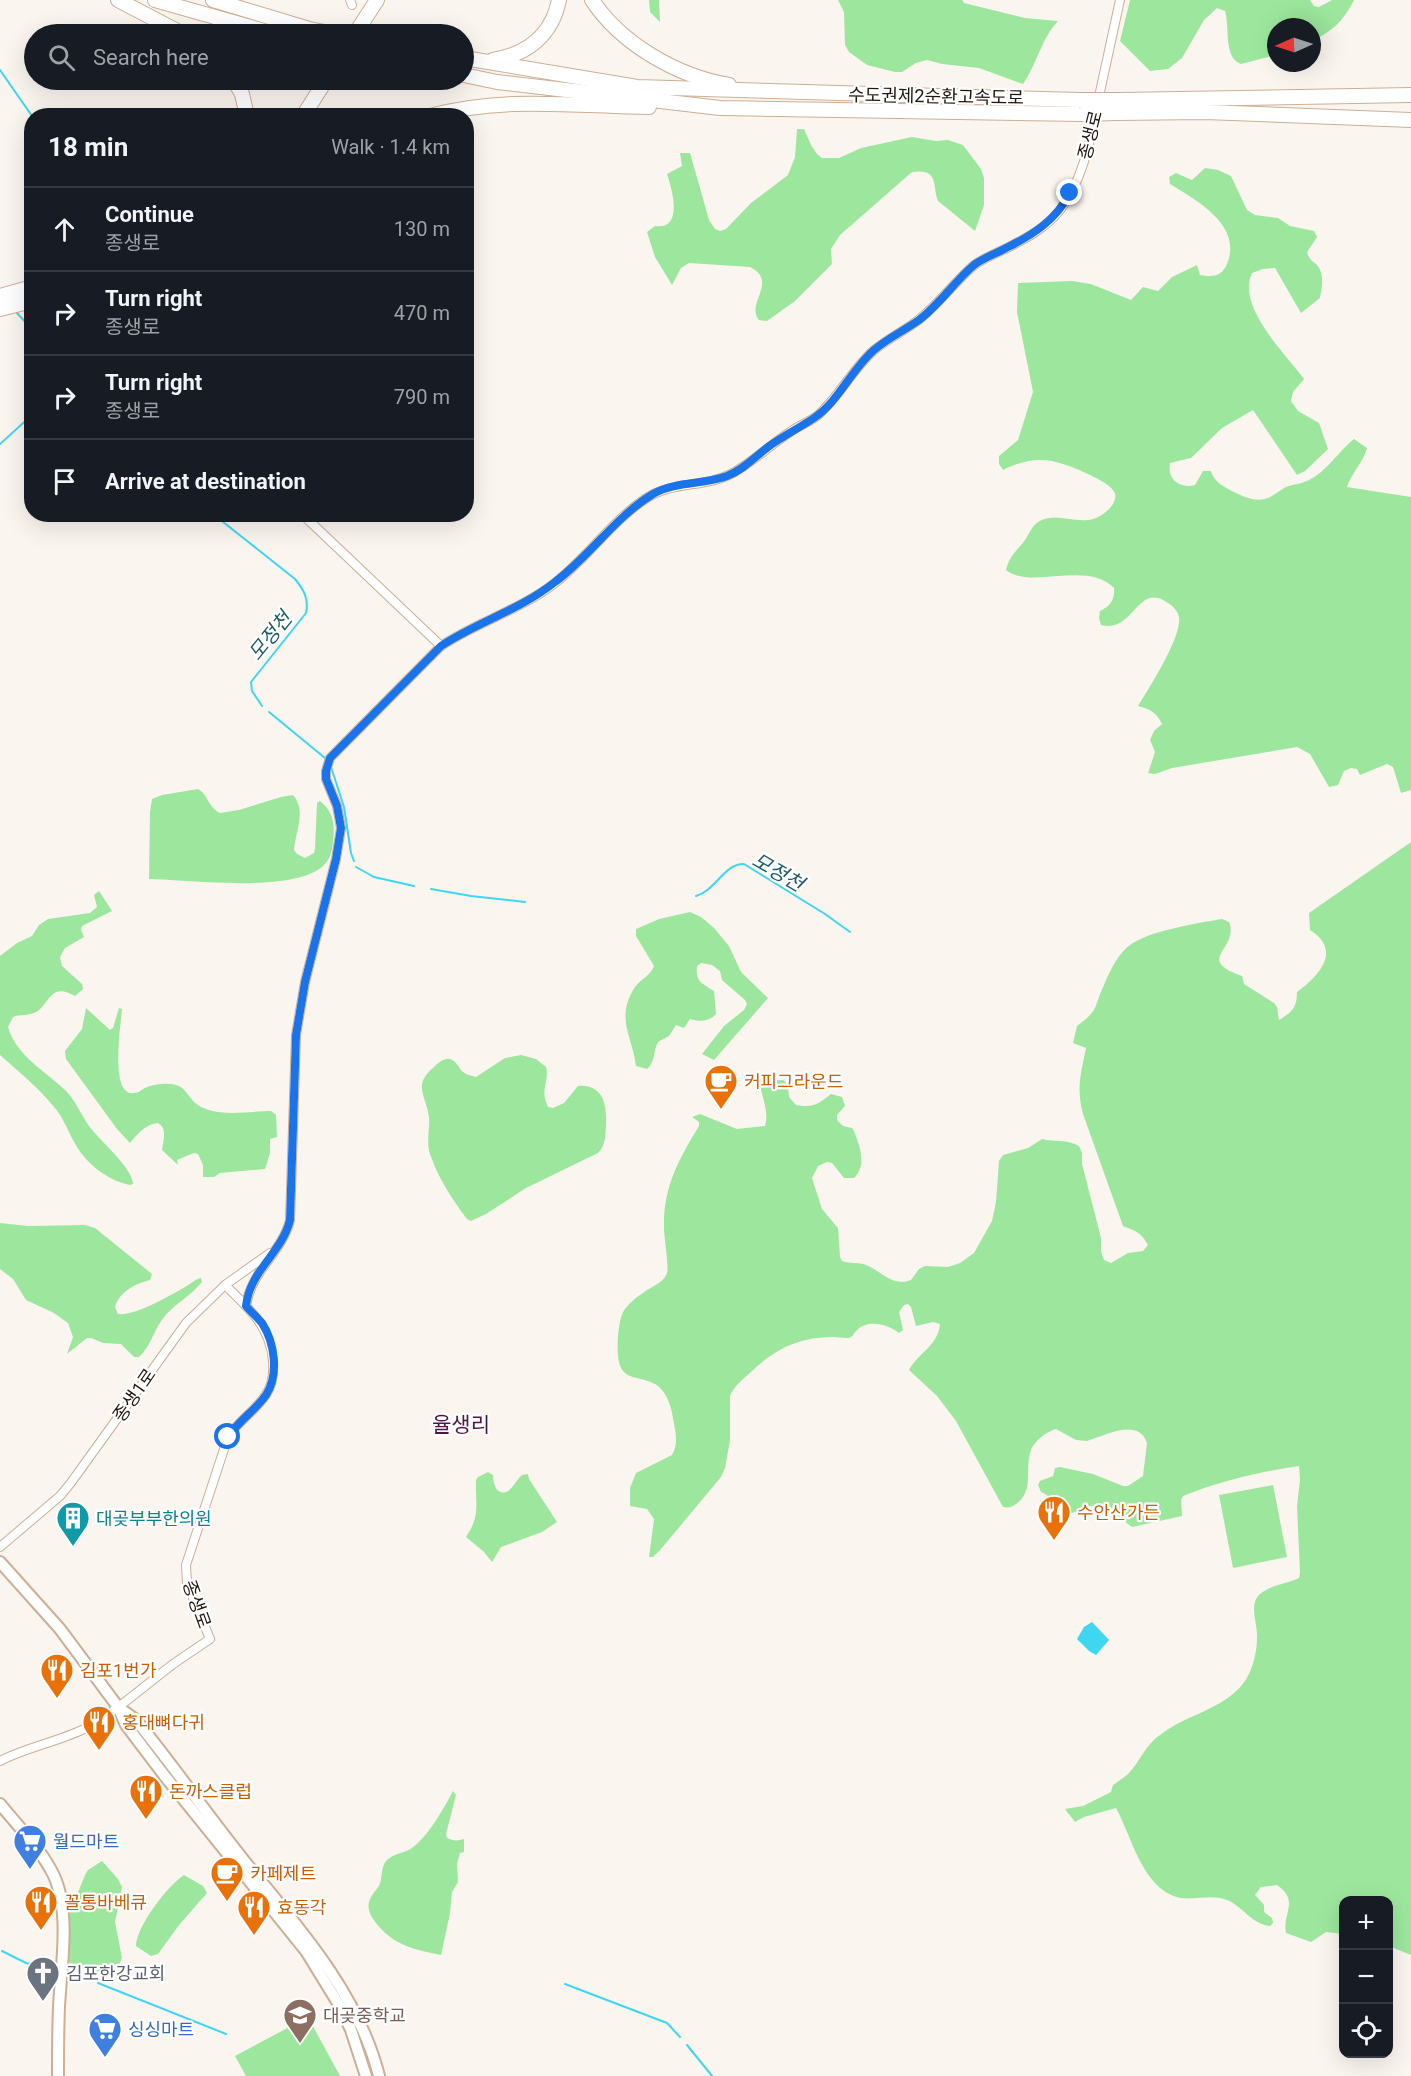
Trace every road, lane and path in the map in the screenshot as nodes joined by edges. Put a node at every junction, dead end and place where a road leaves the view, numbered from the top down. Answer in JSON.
{"nodes":[{"id":1,"x":118,"y":0,"type":"edge"},
{"id":2,"x":154,"y":0,"type":"edge"},
{"id":3,"x":213,"y":0,"type":"edge"},
{"id":4,"x":377,"y":0,"type":"edge"},
{"id":5,"x":383,"y":0,"type":"edge"},
{"id":6,"x":559,"y":0,"type":"edge"},
{"id":7,"x":591,"y":0,"type":"edge"},
{"id":8,"x":1120,"y":0,"type":"edge"},
{"id":9,"x":164,"y":24,"type":"edge"},
{"id":10,"x":239,"y":24,"type":"edge"},
{"id":11,"x":292,"y":24,"type":"edge"},
{"id":12,"x":361,"y":24,"type":"edge"},
{"id":13,"x":368,"y":24,"type":"edge"},
{"id":14,"x":474,"y":60,"type":"edge"},
{"id":15,"x":474,"y":60,"type":"edge"},
{"id":16,"x":474,"y":77,"type":"edge"},
{"id":17,"x":240,"y":90,"type":"edge"},
{"id":18,"x":320,"y":90,"type":"edge"},
{"id":19,"x":329,"y":90,"type":"edge"},
{"id":20,"x":775,"y":93,"type":"junction"},
{"id":21,"x":1411,"y":95,"type":"edge"},
{"id":22,"x":1118,"y":106,"type":"junction"},
{"id":23,"x":245,"y":108,"type":"edge"},
{"id":24,"x":308,"y":108,"type":"edge"},
{"id":25,"x":317,"y":108,"type":"edge"},
{"id":26,"x":457,"y":108,"type":"edge"},
{"id":27,"x":720,"y":108,"type":"junction"},
{"id":28,"x":1411,"y":120,"type":"edge"},
{"id":29,"x":24,"y":289,"type":"edge"},
{"id":30,"x":0,"y":296,"type":"edge"},
{"id":31,"x":24,"y":303,"type":"edge"},
{"id":32,"x":0,"y":309,"type":"edge"},
{"id":33,"x":310,"y":522,"type":"edge"},
{"id":34,"x":441,"y":646,"type":"junction"},
{"id":35,"x":274,"y":1250,"type":"junction"},
{"id":36,"x":225,"y":1285,"type":"junction"},
{"id":37,"x":246,"y":1306,"type":"junction"},
{"id":38,"x":0,"y":1547,"type":"edge"},
{"id":39,"x":0,"y":1562,"type":"edge"},
{"id":40,"x":118,"y":1707,"type":"junction"},
{"id":41,"x":0,"y":1761,"type":"edge"},
{"id":42,"x":0,"y":1804,"type":"edge"},
{"id":43,"x":58,"y":2076,"type":"edge"},
{"id":44,"x":366,"y":2076,"type":"edge"},
{"id":45,"x":379,"y":2076,"type":"edge"}],
"edges":[{"from":1,"to":9,"type":"highway"},
{"from":2,"to":10,"type":"highway"},
{"from":3,"to":11,"type":"highway"},
{"from":4,"to":12,"type":"highway"},
{"from":5,"to":13,"type":"highway"},
{"from":6,"to":14,"type":"highway"},
{"from":7,"to":20,"type":"highway"},
{"from":8,"to":34,"type":"street","name":"종생로"},
{"from":15,"to":20,"type":"highway","name":"수도권제2순환고속도로"},
{"from":16,"to":27,"type":"highway","name":"수도권제2순환고속도로"},
{"from":17,"to":23,"type":"highway"},
{"from":18,"to":24,"type":"highway"},
{"from":19,"to":25,"type":"highway"},
{"from":20,"to":22,"type":"highway","name":"수도권제2순환고속도로","bridge":true},
{"from":21,"to":22,"type":"highway","name":"수도권제2순환고속도로"},
{"from":22,"to":27,"type":"highway","name":"수도권제2순환고속도로","bridge":true},
{"from":22,"to":28,"type":"highway","name":"수도권제2순환고속도로"},
{"from":26,"to":27,"type":"highway"},
{"from":29,"to":30,"type":"highway"},
{"from":31,"to":32,"type":"highway"},
{"from":33,"to":34,"type":"street"},
{"from":34,"to":35,"type":"street","name":"종생로"},
{"from":35,"to":36,"type":"street","name":"종생1로"},
{"from":35,"to":37,"type":"street","name":"종생로"},
{"from":36,"to":37,"type":"street","name":"종생로"},
{"from":36,"to":38,"type":"street","name":"종생1로"},
{"from":37,"to":40,"type":"street","name":"종생로"},
{"from":39,"to":40,"type":"main road"},
{"from":40,"to":41,"type":"street"},
{"from":40,"to":44,"type":"main road"},
{"from":40,"to":45,"type":"main road"},
{"from":42,"to":43,"type":"main road"}]}
